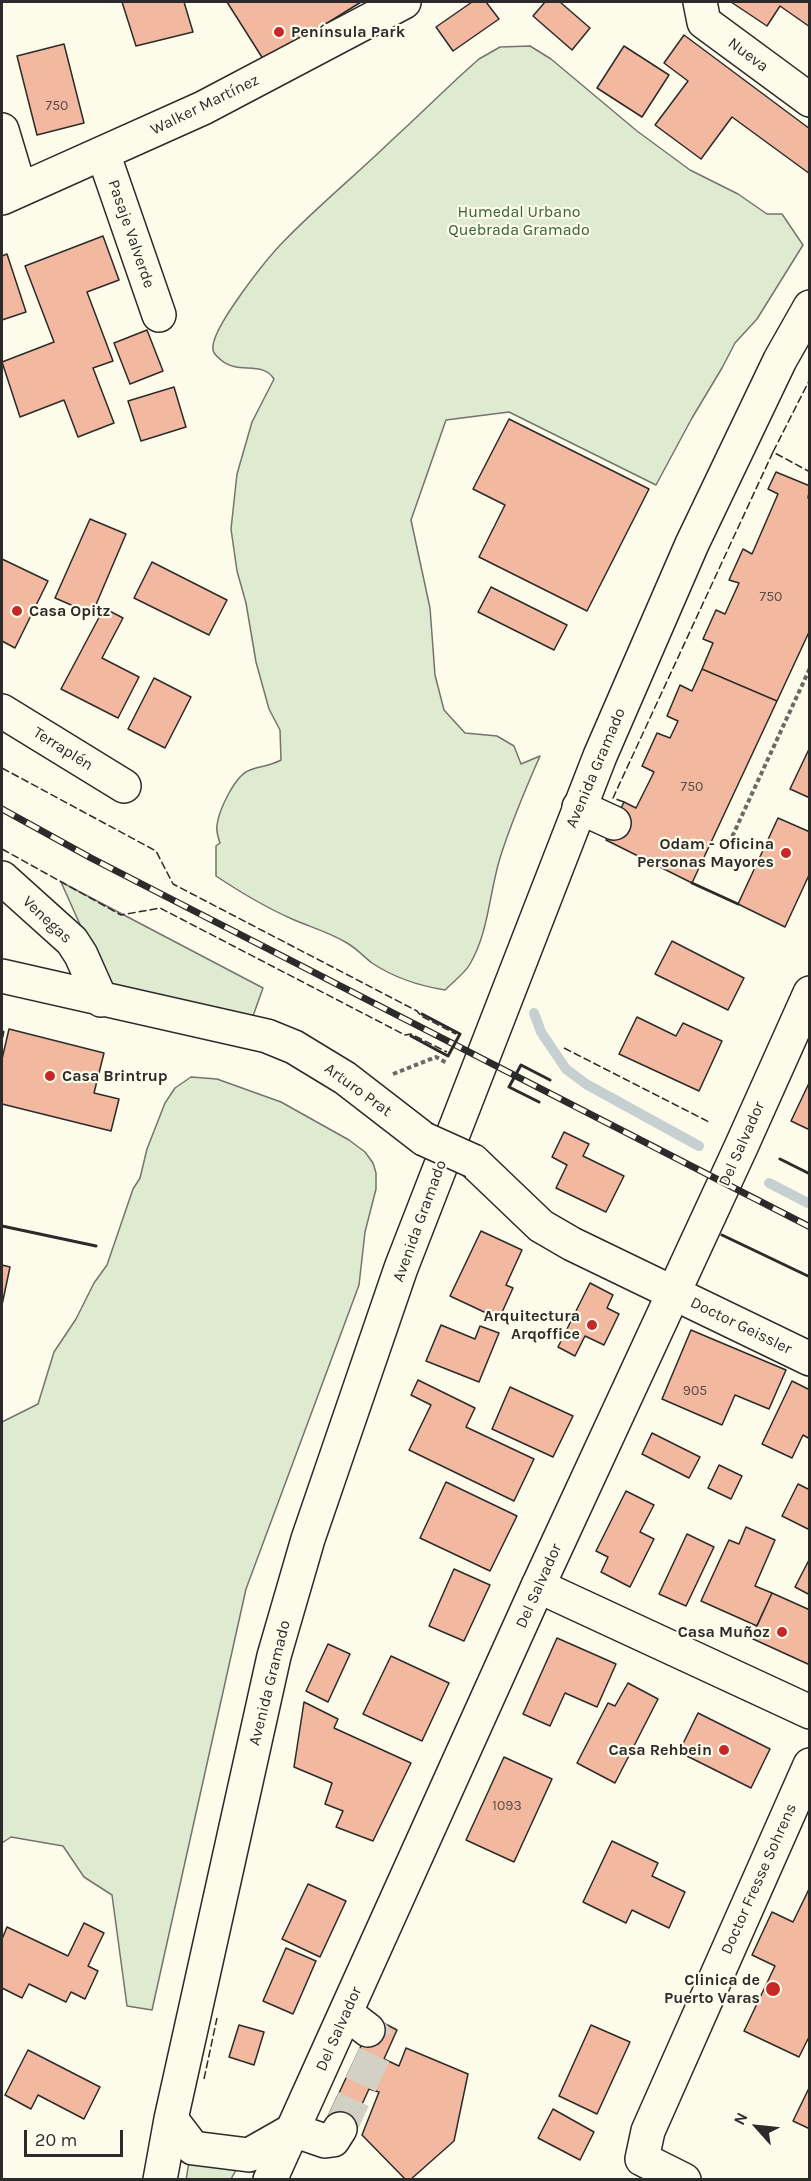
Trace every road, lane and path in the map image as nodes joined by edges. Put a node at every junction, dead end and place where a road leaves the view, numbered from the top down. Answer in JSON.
{"nodes":[{"id":1,"x":404,"y":2,"type":"edge"},
{"id":2,"x":700,"y":2,"type":"edge"},
{"id":3,"x":810,"y":100,"type":"edge"},
{"id":4,"x":2,"y":130,"type":"edge"},
{"id":5,"x":103,"y":153,"type":"junction"},
{"id":6,"x":11,"y":194,"type":"edge"},
{"id":7,"x":810,"y":307,"type":"edge"},
{"id":8,"x":159,"y":315,"type":"dead end"},
{"id":9,"x":810,"y":668,"type":"edge"},
{"id":10,"x":808,"y":677,"type":"edge"},
{"id":11,"x":2,"y":711,"type":"edge"},
{"id":12,"x":124,"y":786,"type":"dead end"},
{"id":13,"x":579,"y":807,"type":"junction"},
{"id":14,"x":614,"y":823,"type":"dead end"},
{"id":15,"x":726,"y":850,"type":"dead end"},
{"id":16,"x":2,"y":878,"type":"edge"},
{"id":17,"x":2,"y":976,"type":"edge"},
{"id":18,"x":101,"y":1000,"type":"junction"},
{"id":19,"x":807,"y":1004,"type":"edge"},
{"id":20,"x":391,"y":1075,"type":"dead end"},
{"id":21,"x":474,"y":1077,"type":"junction"},
{"id":22,"x":673,"y":1293,"type":"junction"},
{"id":23,"x":810,"y":1359,"type":"edge"},
{"id":24,"x":538,"y":1586,"type":"junction"},
{"id":25,"x":810,"y":1712,"type":"edge"},
{"id":26,"x":810,"y":1765,"type":"edge"},
{"id":27,"x":171,"y":2119,"type":"junction"},
{"id":28,"x":340,"y":2129,"type":"tunnel mouth"},
{"id":29,"x":293,"y":2130,"type":"junction"},
{"id":30,"x":160,"y":2180,"type":"edge"},
{"id":31,"x":270,"y":2180,"type":"edge"},
{"id":32,"x":684,"y":2180,"type":"edge"}],
"edges":[{"from":1,"to":5,"type":"main road","name":"Walker Martínez"},
{"from":2,"to":3,"type":"main road","name":"Nueva"},
{"from":4,"to":6,"type":"main road"},
{"from":5,"to":6,"type":"main road","name":"Walker Martínez"},
{"from":5,"to":8,"type":"main road","name":"Pasaje Valverde"},
{"from":7,"to":13,"type":"main road","name":"Avenida Gramado"},
{"from":9,"to":10,"type":"path"},
{"from":10,"to":15,"type":"path"},
{"from":11,"to":12,"type":"main road","name":"Terraplén"},
{"from":13,"to":14,"type":"main road"},
{"from":13,"to":21,"type":"main road","name":"Avenida Gramado"},
{"from":16,"to":18,"type":"main road","name":"Venegas"},
{"from":17,"to":18,"type":"main road","name":"Arturo Prat"},
{"from":18,"to":22,"type":"main road","name":"Arturo Prat","bridge":true},
{"from":19,"to":22,"type":"main road","name":"Del Salvador"},
{"from":20,"to":21,"type":"path"},
{"from":21,"to":27,"type":"main road","name":"Avenida Gramado"},
{"from":22,"to":23,"type":"main road","name":"Doctor Geissler"},
{"from":22,"to":24,"type":"main road","name":"Del Salvador"},
{"from":24,"to":25,"type":"main road"},
{"from":24,"to":29,"type":"main road","name":"Del Salvador"},
{"from":26,"to":32,"type":"main road","name":"Doctor Fresse Sohrens"},
{"from":27,"to":29,"type":"main road"},
{"from":27,"to":30,"type":"main road","name":"Avenida Gramado"},
{"from":28,"to":29,"type":"main road"},
{"from":29,"to":31,"type":"main road","name":"Del Salvador"}]}
